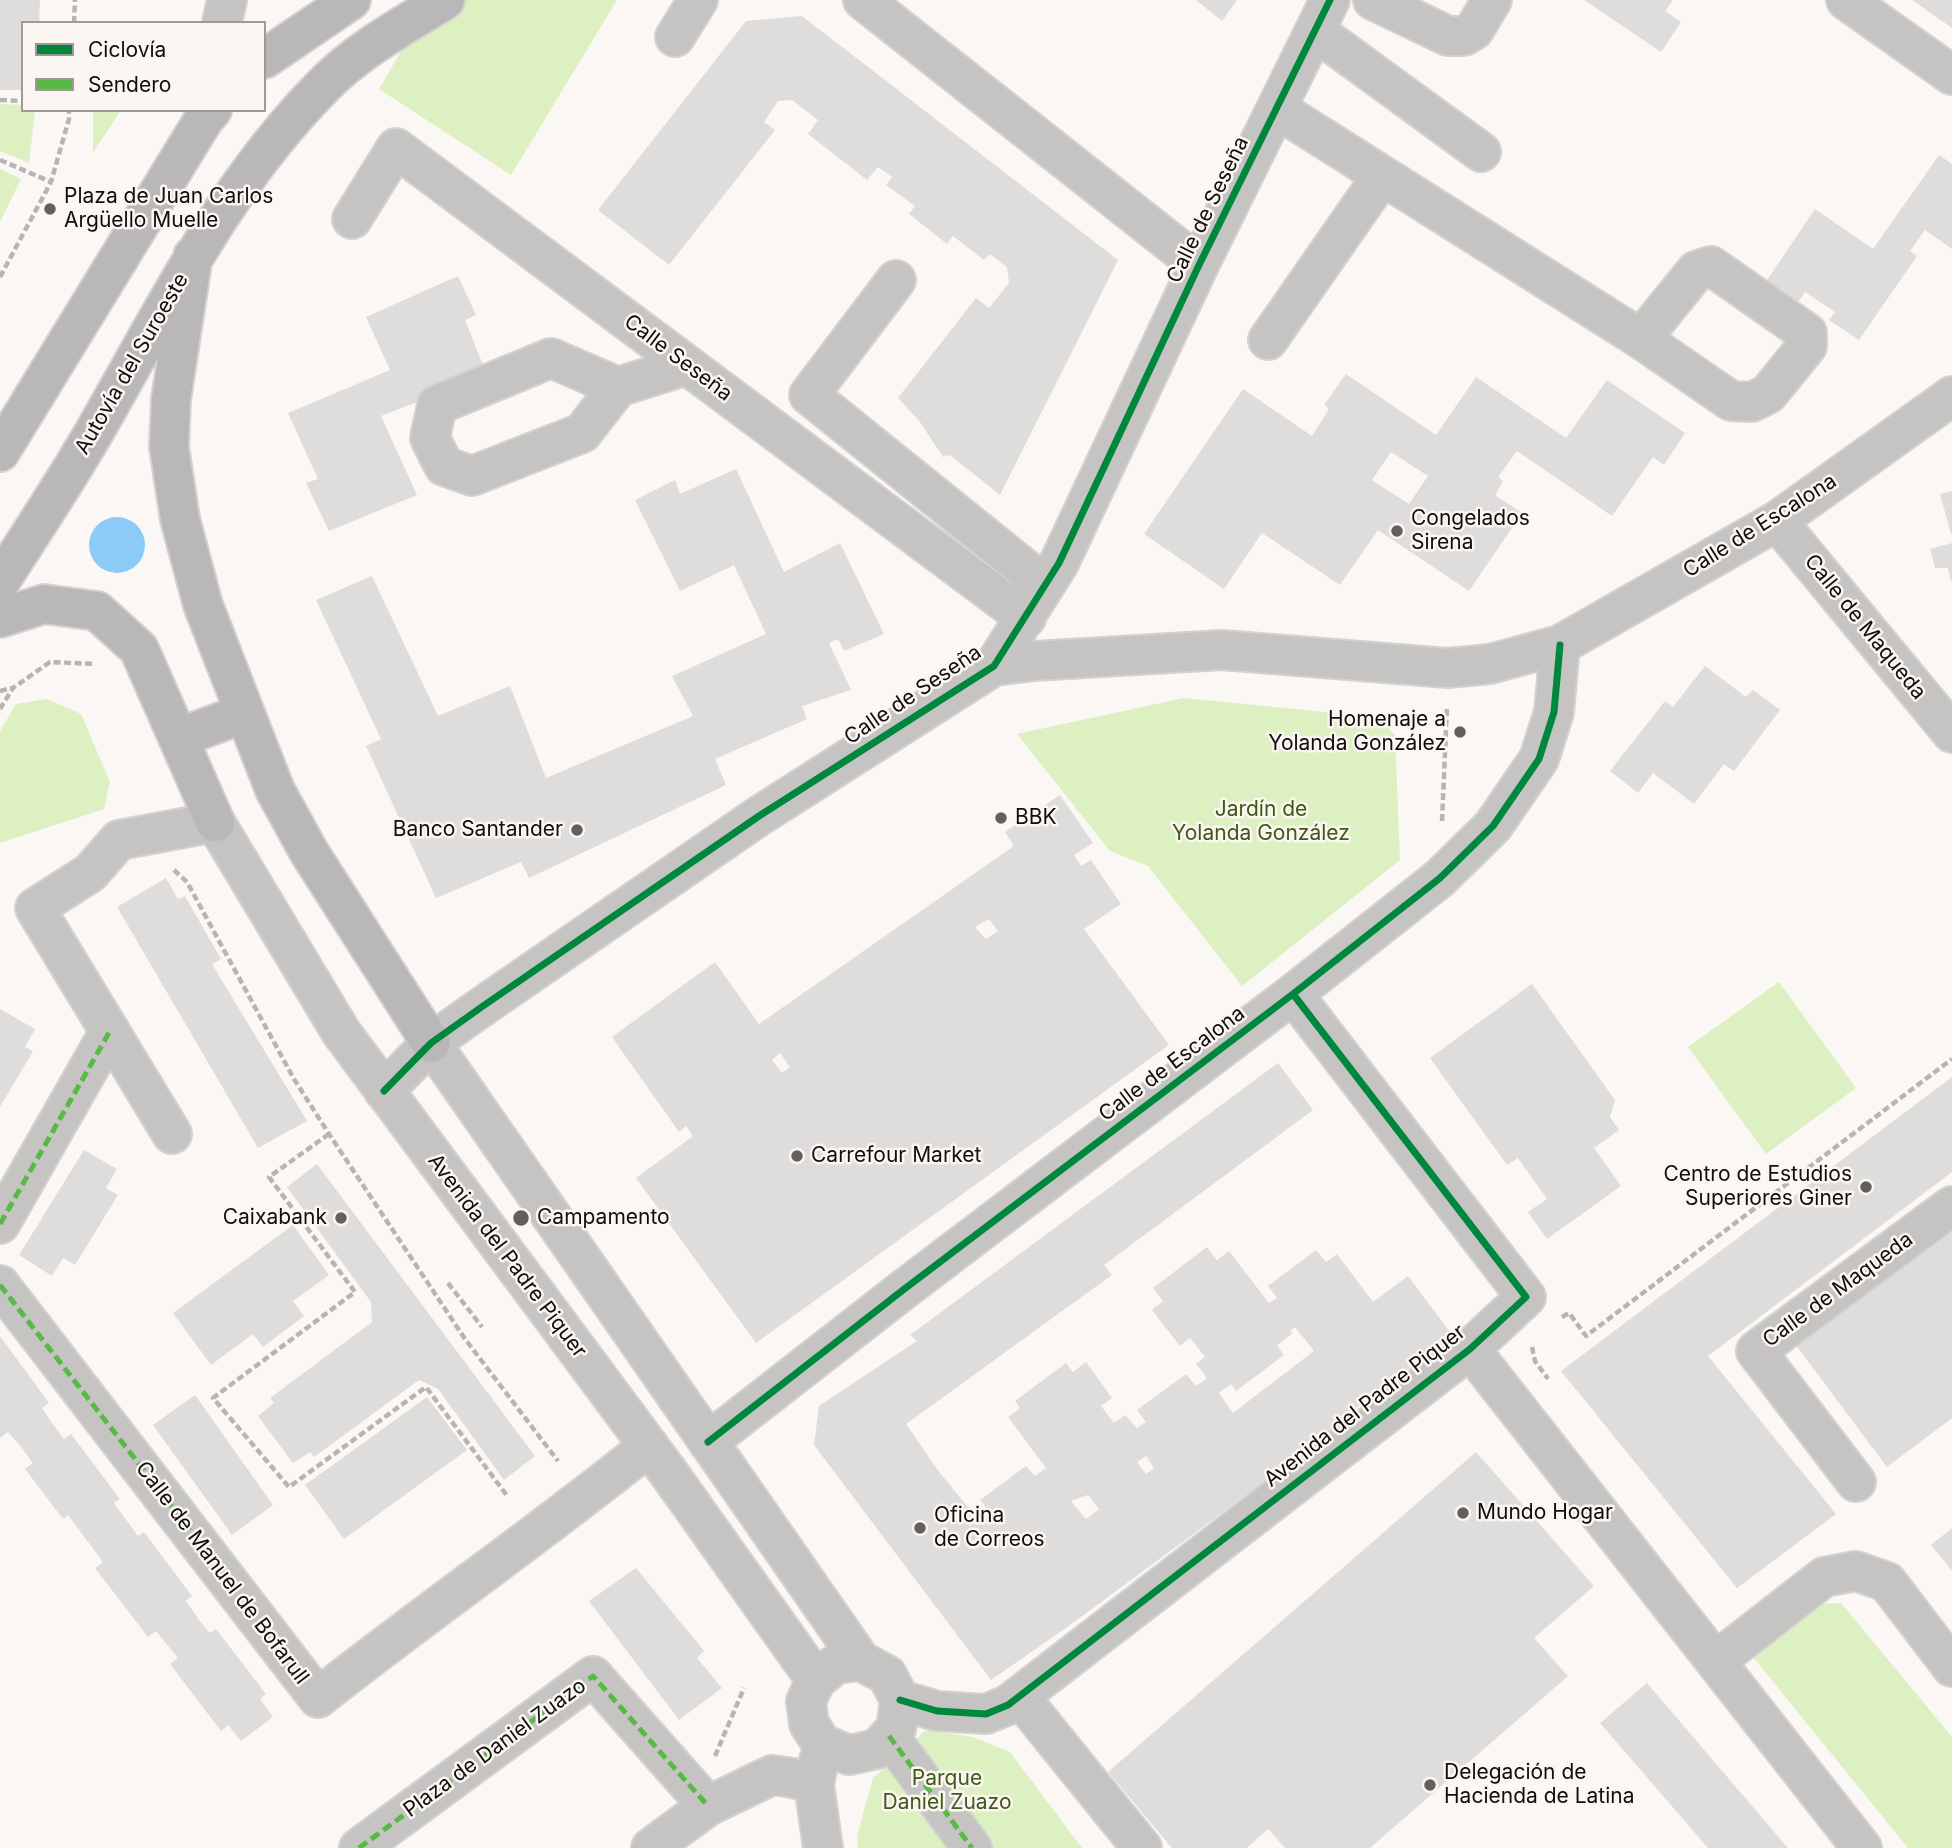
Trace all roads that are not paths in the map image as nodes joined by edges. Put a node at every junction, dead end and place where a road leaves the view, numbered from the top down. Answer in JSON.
{"nodes":[{"id":1,"x":227,"y":0,"type":"edge"},
{"id":2,"x":351,"y":0,"type":"edge"},
{"id":3,"x":445,"y":0,"type":"edge"},
{"id":4,"x":698,"y":0,"type":"edge"},
{"id":5,"x":863,"y":0,"type":"edge"},
{"id":6,"x":1373,"y":0,"type":"edge"},
{"id":7,"x":1492,"y":0,"type":"edge"},
{"id":8,"x":1846,"y":0,"type":"edge"},
{"id":9,"x":1322,"y":15,"type":"edge"},
{"id":10,"x":222,"y":21,"type":"edge"},
{"id":11,"x":674,"y":37,"type":"dead end"},
{"id":12,"x":266,"y":58,"type":"edge"},
{"id":13,"x":1952,"y":75,"type":"edge"},
{"id":14,"x":1277,"y":109,"type":"junction"},
{"id":15,"x":207,"y":113,"type":"edge"},
{"id":16,"x":1481,"y":152,"type":"dead end"},
{"id":17,"x":1382,"y":176,"type":"junction"},
{"id":18,"x":352,"y":219,"type":"dead end"},
{"id":19,"x":193,"y":256,"type":"junction"},
{"id":20,"x":1199,"y":265,"type":"junction"},
{"id":21,"x":896,"y":280,"type":"dead end"},
{"id":22,"x":1641,"y":339,"type":"dead end"},
{"id":23,"x":1268,"y":340,"type":"dead end"},
{"id":24,"x":687,"y":365,"type":"junction"},
{"id":25,"x":618,"y":387,"type":"dead end"},
{"id":26,"x":1952,"y":396,"type":"edge"},
{"id":27,"x":0,"y":452,"type":"edge"},
{"id":28,"x":1777,"y":521,"type":"junction"},
{"id":29,"x":0,"y":582,"type":"edge"},
{"id":30,"x":1045,"y":585,"type":"junction"},
{"id":31,"x":0,"y":618,"type":"edge"},
{"id":32,"x":1026,"y":618,"type":"junction"},
{"id":33,"x":1560,"y":645,"type":"junction"},
{"id":34,"x":994,"y":666,"type":"junction"},
{"id":35,"x":245,"y":713,"type":"junction"},
{"id":36,"x":1952,"y":733,"type":"edge"},
{"id":37,"x":178,"y":738,"type":"junction"},
{"id":38,"x":215,"y":822,"type":"junction"},
{"id":39,"x":1293,"y":994,"type":"junction"},
{"id":40,"x":110,"y":1031,"type":"junction"},
{"id":41,"x":431,"y":1042,"type":"junction"},
{"id":42,"x":384,"y":1091,"type":"junction"},
{"id":43,"x":173,"y":1134,"type":"dead end"},
{"id":44,"x":1952,"y":1206,"type":"edge"},
{"id":45,"x":0,"y":1224,"type":"edge"},
{"id":46,"x":0,"y":1285,"type":"edge"},
{"id":47,"x":1469,"y":1349,"type":"junction"},
{"id":48,"x":708,"y":1441,"type":"junction"},
{"id":49,"x":649,"y":1446,"type":"junction"},
{"id":50,"x":1856,"y":1482,"type":"dead end"},
{"id":51,"x":861,"y":1661,"type":"junction"},
{"id":52,"x":1716,"y":1661,"type":"junction"},
{"id":53,"x":1952,"y":1667,"type":"edge"},
{"id":54,"x":816,"y":1680,"type":"junction"},
{"id":55,"x":1019,"y":1696,"type":"junction"},
{"id":56,"x":900,"y":1700,"type":"junction"},
{"id":57,"x":889,"y":1736,"type":"junction"},
{"id":58,"x":822,"y":1744,"type":"junction"},
{"id":59,"x":814,"y":1784,"type":"junction"},
{"id":60,"x":703,"y":1801,"type":"junction"},
{"id":61,"x":359,"y":1848,"type":"edge"},
{"id":62,"x":651,"y":1848,"type":"edge"},
{"id":63,"x":823,"y":1848,"type":"edge"},
{"id":64,"x":972,"y":1848,"type":"edge"},
{"id":65,"x":1142,"y":1848,"type":"edge"},
{"id":66,"x":1862,"y":1848,"type":"edge"}],
"edges":[{"from":1,"to":10,"type":"street"},
{"from":2,"to":12,"type":"highway"},
{"from":3,"to":19,"type":"highway","name":"Autovía del Suroeste"},
{"from":4,"to":11,"type":"street"},
{"from":5,"to":20,"type":"street"},
{"from":6,"to":7,"type":"street"},
{"from":8,"to":13,"type":"street"},
{"from":9,"to":14,"type":"street","name":"Calle de Seseña"},
{"from":9,"to":16,"type":"street"},
{"from":14,"to":17,"type":"street"},
{"from":14,"to":20,"type":"street","name":"Calle de Seseña"},
{"from":15,"to":27,"type":"highway"},
{"from":17,"to":22,"type":"street"},
{"from":17,"to":23,"type":"street"},
{"from":18,"to":24,"type":"street","name":"Calle Seseña"},
{"from":19,"to":29,"type":"highway","name":"Autovía del Suroeste"},
{"from":19,"to":35,"type":"highway"},
{"from":20,"to":30,"type":"street","name":"Calle de Seseña"},
{"from":21,"to":30,"type":"street"},
{"from":24,"to":25,"type":"street"},
{"from":24,"to":32,"type":"street","name":"Calle Seseña"},
{"from":26,"to":28,"type":"street","name":"Calle de Escalona"},
{"from":28,"to":33,"type":"street","name":"Calle de Escalona"},
{"from":28,"to":36,"type":"street","name":"Calle de Maqueda"},
{"from":30,"to":32,"type":"street","name":"Calle de Seseña"},
{"from":31,"to":37,"type":"highway"},
{"from":32,"to":34,"type":"street","name":"Calle de Seseña"},
{"from":33,"to":34,"type":"street","name":"Calle de Escalona"},
{"from":33,"to":39,"type":"street","name":"Calle de Escalona"},
{"from":34,"to":41,"type":"street","name":"Calle de Seseña"},
{"from":35,"to":37,"type":"highway"},
{"from":35,"to":41,"type":"highway"},
{"from":37,"to":38,"type":"highway"},
{"from":38,"to":40,"type":"street"},
{"from":38,"to":42,"type":"street","name":"Avenida del Padre Piquer"},
{"from":39,"to":47,"type":"street","name":"Avenida del Padre Piquer"},
{"from":39,"to":48,"type":"street","name":"Calle de Escalona"},
{"from":40,"to":43,"type":"street"},
{"from":40,"to":45,"type":"street"},
{"from":41,"to":42,"type":"street","name":"Calle de Seseña"},
{"from":41,"to":48,"type":"street"},
{"from":42,"to":49,"type":"street","name":"Avenida del Padre Piquer"},
{"from":44,"to":50,"type":"street","name":"Calle de Maqueda"},
{"from":46,"to":49,"type":"street","name":"Calle de Manuel de Bofarull"},
{"from":47,"to":52,"type":"street"},
{"from":47,"to":55,"type":"street","name":"Avenida del Padre Piquer"},
{"from":48,"to":51,"type":"street"},
{"from":49,"to":54,"type":"street","name":"Avenida del Padre Piquer"},
{"from":51,"to":54,"type":"street"},
{"from":51,"to":56,"type":"street"},
{"from":52,"to":53,"type":"street"},
{"from":52,"to":66,"type":"street"},
{"from":54,"to":58,"type":"street"},
{"from":55,"to":56,"type":"street","name":"Avenida del Padre Piquer"},
{"from":55,"to":65,"type":"street"},
{"from":56,"to":57,"type":"street"},
{"from":57,"to":58,"type":"street"},
{"from":57,"to":64,"type":"street"},
{"from":58,"to":59,"type":"street"},
{"from":59,"to":60,"type":"street"},
{"from":59,"to":63,"type":"street"},
{"from":60,"to":61,"type":"street","name":"Plaza de Daniel Zuazo"},
{"from":60,"to":62,"type":"street"}]}
